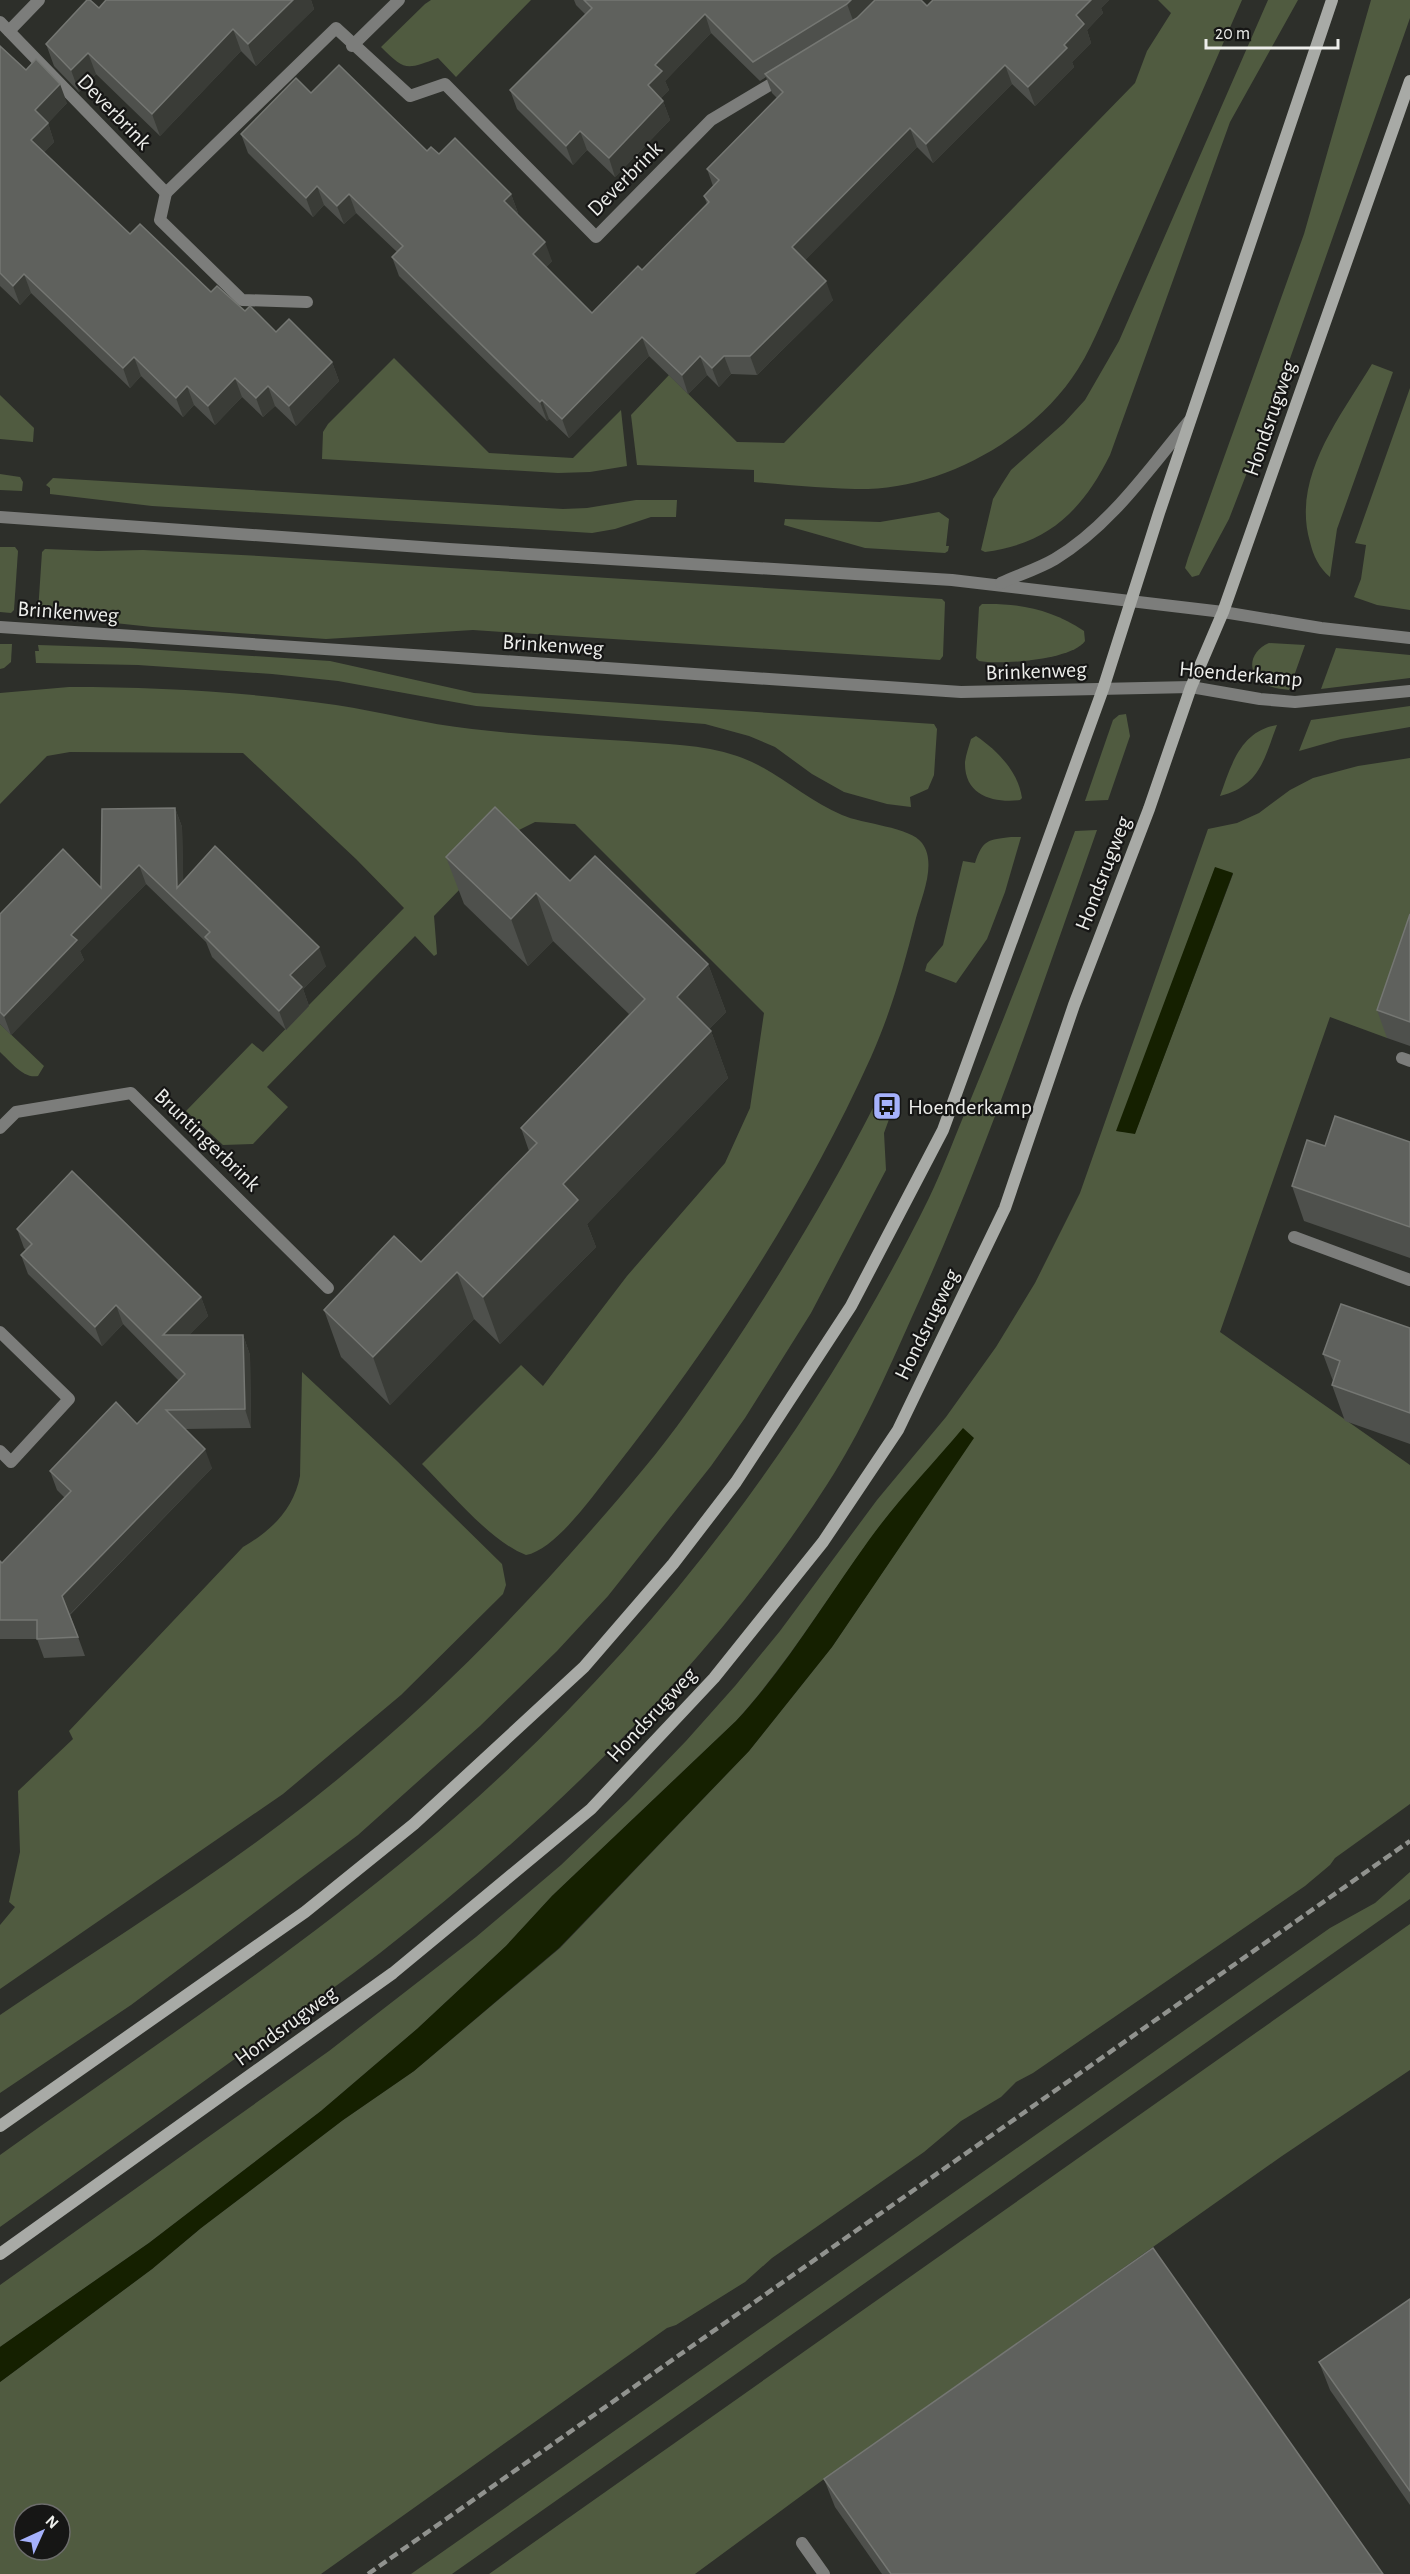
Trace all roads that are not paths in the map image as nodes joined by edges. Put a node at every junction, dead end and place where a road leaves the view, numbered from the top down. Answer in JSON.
{"nodes":[{"id":1,"x":39,"y":0,"type":"edge"},
{"id":2,"x":399,"y":0,"type":"edge"},
{"id":3,"x":1332,"y":0,"type":"edge"},
{"id":4,"x":0,"y":22,"type":"edge"},
{"id":5,"x":9,"y":31,"type":"junction"},
{"id":6,"x":352,"y":46,"type":"junction"},
{"id":7,"x":790,"y":72,"type":"edge"},
{"id":8,"x":1410,"y":81,"type":"edge"},
{"id":9,"x":166,"y":194,"type":"junction"},
{"id":10,"x":307,"y":302,"type":"dead end"},
{"id":11,"x":1190,"y":420,"type":"junction"},
{"id":12,"x":0,"y":517,"type":"edge"},
{"id":13,"x":1000,"y":584,"type":"junction"},
{"id":14,"x":1131,"y":602,"type":"junction"},
{"id":15,"x":1223,"y":612,"type":"junction"},
{"id":16,"x":0,"y":627,"type":"edge"},
{"id":17,"x":1410,"y":638,"type":"edge"},
{"id":18,"x":1191,"y":687,"type":"junction"},
{"id":19,"x":1103,"y":688,"type":"junction"},
{"id":20,"x":1410,"y":691,"type":"edge"},
{"id":21,"x":0,"y":1128,"type":"edge"},
{"id":22,"x":1294,"y":1238,"type":"dead end"},
{"id":23,"x":1410,"y":1280,"type":"edge"},
{"id":24,"x":328,"y":1288,"type":"dead end"},
{"id":25,"x":0,"y":1332,"type":"edge"},
{"id":26,"x":0,"y":1451,"type":"edge"},
{"id":27,"x":0,"y":2126,"type":"edge"},
{"id":28,"x":0,"y":2253,"type":"edge"},
{"id":29,"x":802,"y":2543,"type":"dead end"},
{"id":30,"x":824,"y":2574,"type":"edge"}],
"edges":[{"from":1,"to":5,"type":"street"},
{"from":2,"to":6,"type":"street"},
{"from":3,"to":11,"type":"main road"},
{"from":4,"to":5,"type":"street","name":"Deverbrink"},
{"from":5,"to":9,"type":"street","name":"Deverbrink"},
{"from":6,"to":7,"type":"street","name":"Deverbrink"},
{"from":6,"to":9,"type":"street","name":"Deverbrink"},
{"from":8,"to":15,"type":"main road","name":"Hondsrugweg"},
{"from":9,"to":10,"type":"street"},
{"from":11,"to":13,"type":"street"},
{"from":11,"to":14,"type":"main road"},
{"from":12,"to":13,"type":"street"},
{"from":13,"to":14,"type":"street"},
{"from":14,"to":15,"type":"street"},
{"from":14,"to":19,"type":"main road"},
{"from":15,"to":17,"type":"street"},
{"from":15,"to":18,"type":"main road","name":"Hondsrugweg"},
{"from":16,"to":19,"type":"street","name":"Brinkenweg"},
{"from":18,"to":19,"type":"street","name":"Hoenderkamp"},
{"from":18,"to":20,"type":"street","name":"Hoenderkamp"},
{"from":18,"to":28,"type":"main road","name":"Hondsrugweg"},
{"from":19,"to":27,"type":"main road"},
{"from":21,"to":24,"type":"street","name":"Bruntingerbrink"},
{"from":22,"to":23,"type":"street"},
{"from":25,"to":26,"type":"street"},
{"from":29,"to":30,"type":"street"}]}
